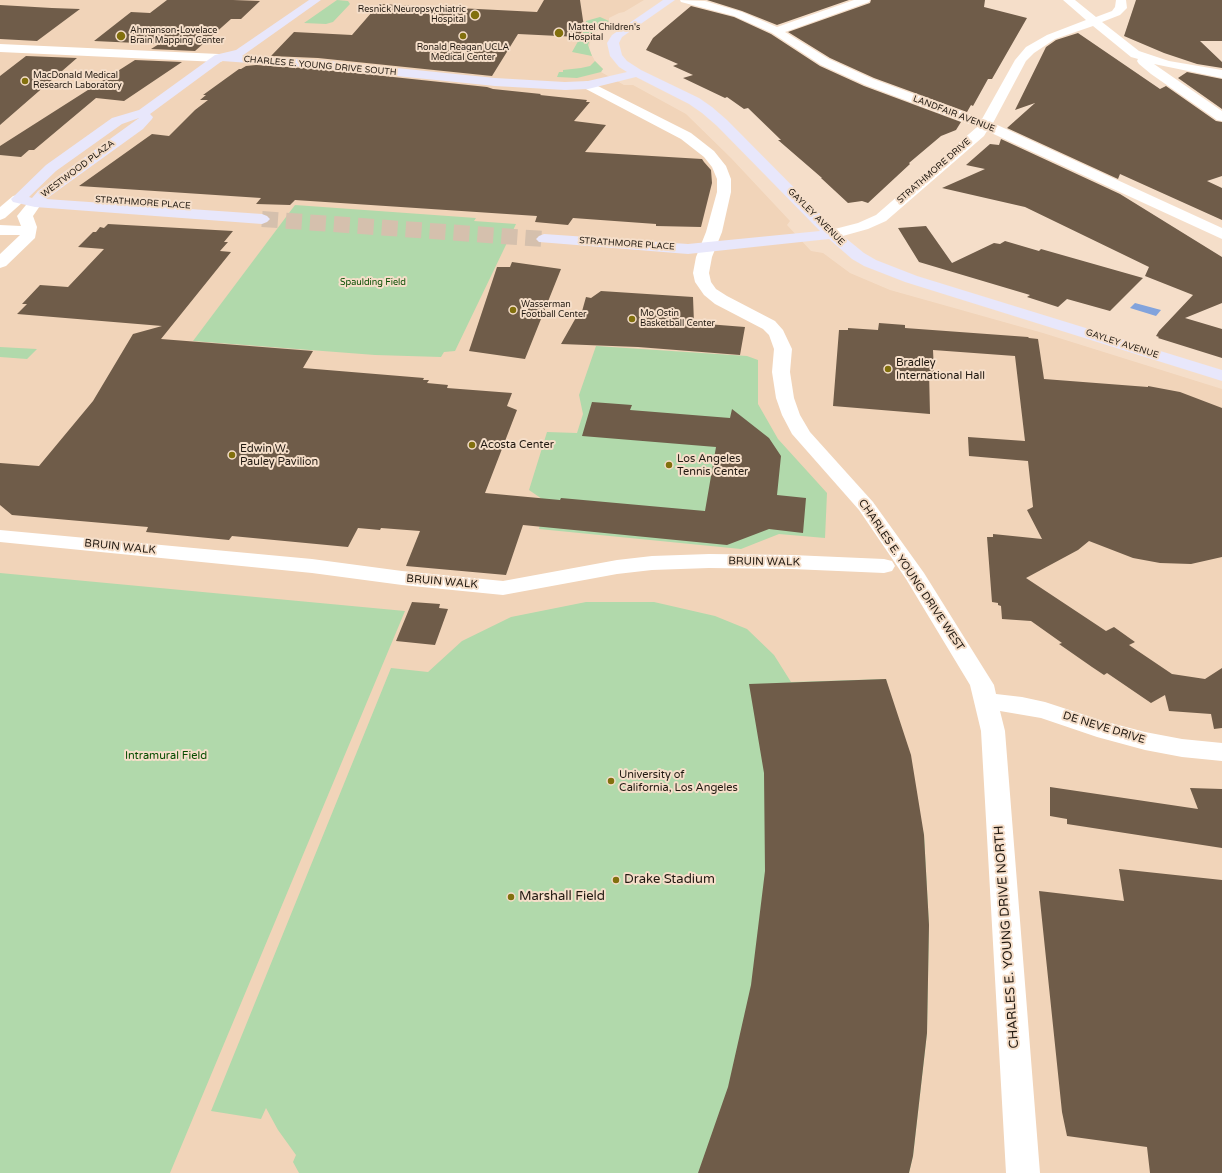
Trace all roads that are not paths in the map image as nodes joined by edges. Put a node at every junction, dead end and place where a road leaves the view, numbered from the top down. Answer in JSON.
{"nodes":[{"id":1,"x":316,"y":0,"type":"edge"},
{"id":2,"x":670,"y":0,"type":"edge"},
{"id":3,"x":684,"y":0,"type":"edge"},
{"id":4,"x":866,"y":0,"type":"edge"},
{"id":5,"x":1068,"y":0,"type":"edge"},
{"id":6,"x":1122,"y":0,"type":"edge"},
{"id":7,"x":1095,"y":21,"type":"junction"},
{"id":8,"x":776,"y":31,"type":"junction"},
{"id":9,"x":231,"y":44,"type":"dead end"},
{"id":10,"x":0,"y":48,"type":"edge"},
{"id":11,"x":1135,"y":54,"type":"junction"},
{"id":12,"x":220,"y":58,"type":"junction"},
{"id":13,"x":637,"y":73,"type":"junction"},
{"id":14,"x":1222,"y":74,"type":"edge"},
{"id":15,"x":588,"y":85,"type":"junction"},
{"id":16,"x":143,"y":113,"type":"junction"},
{"id":17,"x":1222,"y":117,"type":"edge"},
{"id":18,"x":985,"y":125,"type":"junction"},
{"id":19,"x":19,"y":198,"type":"junction"},
{"id":20,"x":39,"y":199,"type":"junction"},
{"id":21,"x":0,"y":215,"type":"edge"},
{"id":22,"x":265,"y":215,"type":"tunnel mouth"},
{"id":23,"x":0,"y":230,"type":"edge"},
{"id":24,"x":29,"y":233,"type":"junction"},
{"id":25,"x":832,"y":234,"type":"junction"},
{"id":26,"x":1222,"y":234,"type":"edge"},
{"id":27,"x":546,"y":235,"type":"tunnel mouth"},
{"id":28,"x":709,"y":246,"type":"junction"},
{"id":29,"x":0,"y":264,"type":"edge"},
{"id":30,"x":1222,"y":376,"type":"edge"},
{"id":31,"x":0,"y":536,"type":"edge"},
{"id":32,"x":884,"y":566,"type":"dead end"},
{"id":33,"x":987,"y":701,"type":"junction"},
{"id":34,"x":1222,"y":752,"type":"edge"},
{"id":35,"x":1023,"y":1173,"type":"edge"}],
"edges":[{"from":1,"to":12,"type":"street","name":"WESTWOOD PLAZA"},
{"from":2,"to":13,"type":"street","name":"GAYLEY AVENUE"},
{"from":3,"to":8,"type":"street","name":"LANDFAIR AVENUE"},
{"from":4,"to":8,"type":"street"},
{"from":5,"to":7,"type":"street"},
{"from":6,"to":7,"type":"street","name":"STRATHMORE DRIVE"},
{"from":7,"to":11,"type":"street"},
{"from":7,"to":18,"type":"street","name":"STRATHMORE DRIVE"},
{"from":8,"to":18,"type":"street","name":"LANDFAIR AVENUE"},
{"from":9,"to":12,"type":"street","name":"WESTWOOD PLAZA"},
{"from":10,"to":12,"type":"street","name":"CHARLES E. YOUNG DRIVE SOUTH"},
{"from":11,"to":14,"type":"street"},
{"from":11,"to":17,"type":"street"},
{"from":12,"to":15,"type":"street","name":"CHARLES E. YOUNG DRIVE SOUTH"},
{"from":12,"to":16,"type":"street","name":"WESTWOOD PLAZA"},
{"from":13,"to":15,"type":"street","name":"CHARLES E. YOUNG DRIVE SOUTH"},
{"from":13,"to":25,"type":"street","name":"GAYLEY AVENUE"},
{"from":15,"to":28,"type":"street","name":"CHARLES E. YOUNG DRIVE WEST"},
{"from":16,"to":19,"type":"street","name":"WESTWOOD PLAZA"},
{"from":16,"to":20,"type":"street","name":"WESTWOOD PLAZA"},
{"from":18,"to":25,"type":"street","name":"STRATHMORE DRIVE"},
{"from":18,"to":26,"type":"street","name":"LANDFAIR AVENUE"},
{"from":19,"to":20,"type":"street","name":"STRATHMORE PLACE"},
{"from":19,"to":21,"type":"street","name":"WESTWOOD PLAZA"},
{"from":20,"to":22,"type":"street","name":"STRATHMORE PLACE"},
{"from":20,"to":24,"type":"street","name":"WESTWOOD PLAZA"},
{"from":23,"to":24,"type":"street"},
{"from":24,"to":29,"type":"street"},
{"from":25,"to":28,"type":"street","name":"STRATHMORE PLACE"},
{"from":25,"to":30,"type":"street","name":"GAYLEY AVENUE"},
{"from":27,"to":28,"type":"street","name":"STRATHMORE PLACE"},
{"from":28,"to":33,"type":"street","name":"CHARLES E. YOUNG DRIVE WEST"},
{"from":31,"to":32,"type":"street","name":"BRUIN WALK"},
{"from":33,"to":34,"type":"street","name":"DE NEVE DRIVE"},
{"from":33,"to":35,"type":"street","name":"CHARLES E. YOUNG DRIVE NORTH"}]}
